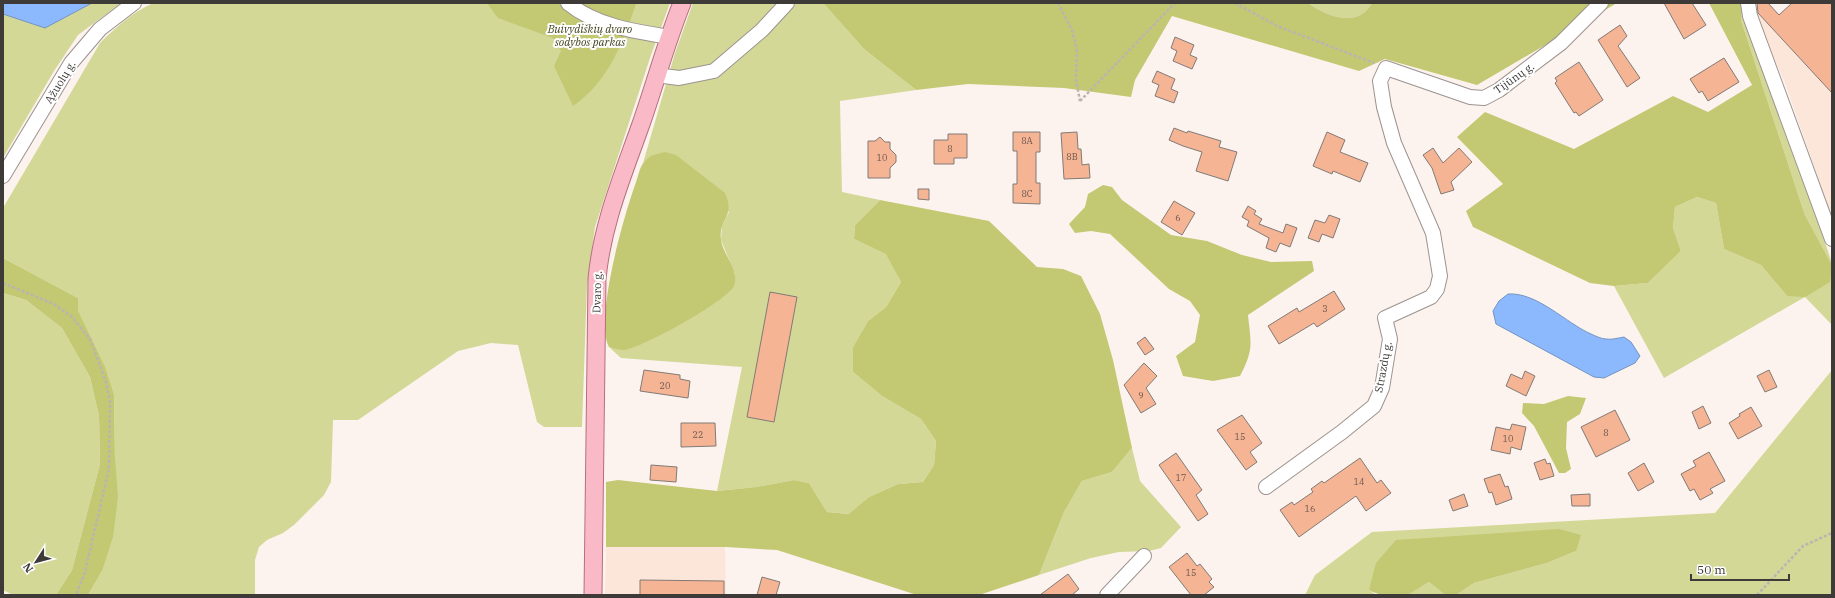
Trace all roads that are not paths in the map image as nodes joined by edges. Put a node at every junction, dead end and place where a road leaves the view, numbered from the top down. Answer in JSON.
{"nodes":[{"id":1,"x":134,"y":3,"type":"edge"},
{"id":2,"x":568,"y":3,"type":"edge"},
{"id":3,"x":682,"y":3,"type":"edge"},
{"id":4,"x":787,"y":3,"type":"edge"},
{"id":5,"x":1601,"y":3,"type":"edge"},
{"id":6,"x":1748,"y":3,"type":"edge"},
{"id":7,"x":669,"y":37,"type":"junction"},
{"id":8,"x":1386,"y":68,"type":"joint"},
{"id":9,"x":656,"y":75,"type":"junction"},
{"id":10,"x":3,"y":176,"type":"edge"},
{"id":11,"x":1832,"y":239,"type":"edge"},
{"id":12,"x":1266,"y":486,"type":"dead end"},
{"id":13,"x":1144,"y":556,"type":"dead end"},
{"id":14,"x":594,"y":595,"type":"edge"},
{"id":15,"x":1108,"y":595,"type":"edge"}],
"edges":[{"from":1,"to":10,"type":"street","name":"Ąžuolų g."},
{"from":2,"to":7,"type":"street"},
{"from":3,"to":7,"type":"main road","name":"Dvaro g."},
{"from":4,"to":9,"type":"street"},
{"from":5,"to":8,"type":"street","name":"Tijūnų g."},
{"from":6,"to":11,"type":"street"},
{"from":7,"to":9,"type":"main road","name":"Dvaro g."},
{"from":8,"to":12,"type":"street","name":"Strazdų g."},
{"from":9,"to":14,"type":"main road","name":"Dvaro g."},
{"from":13,"to":15,"type":"street"}]}
